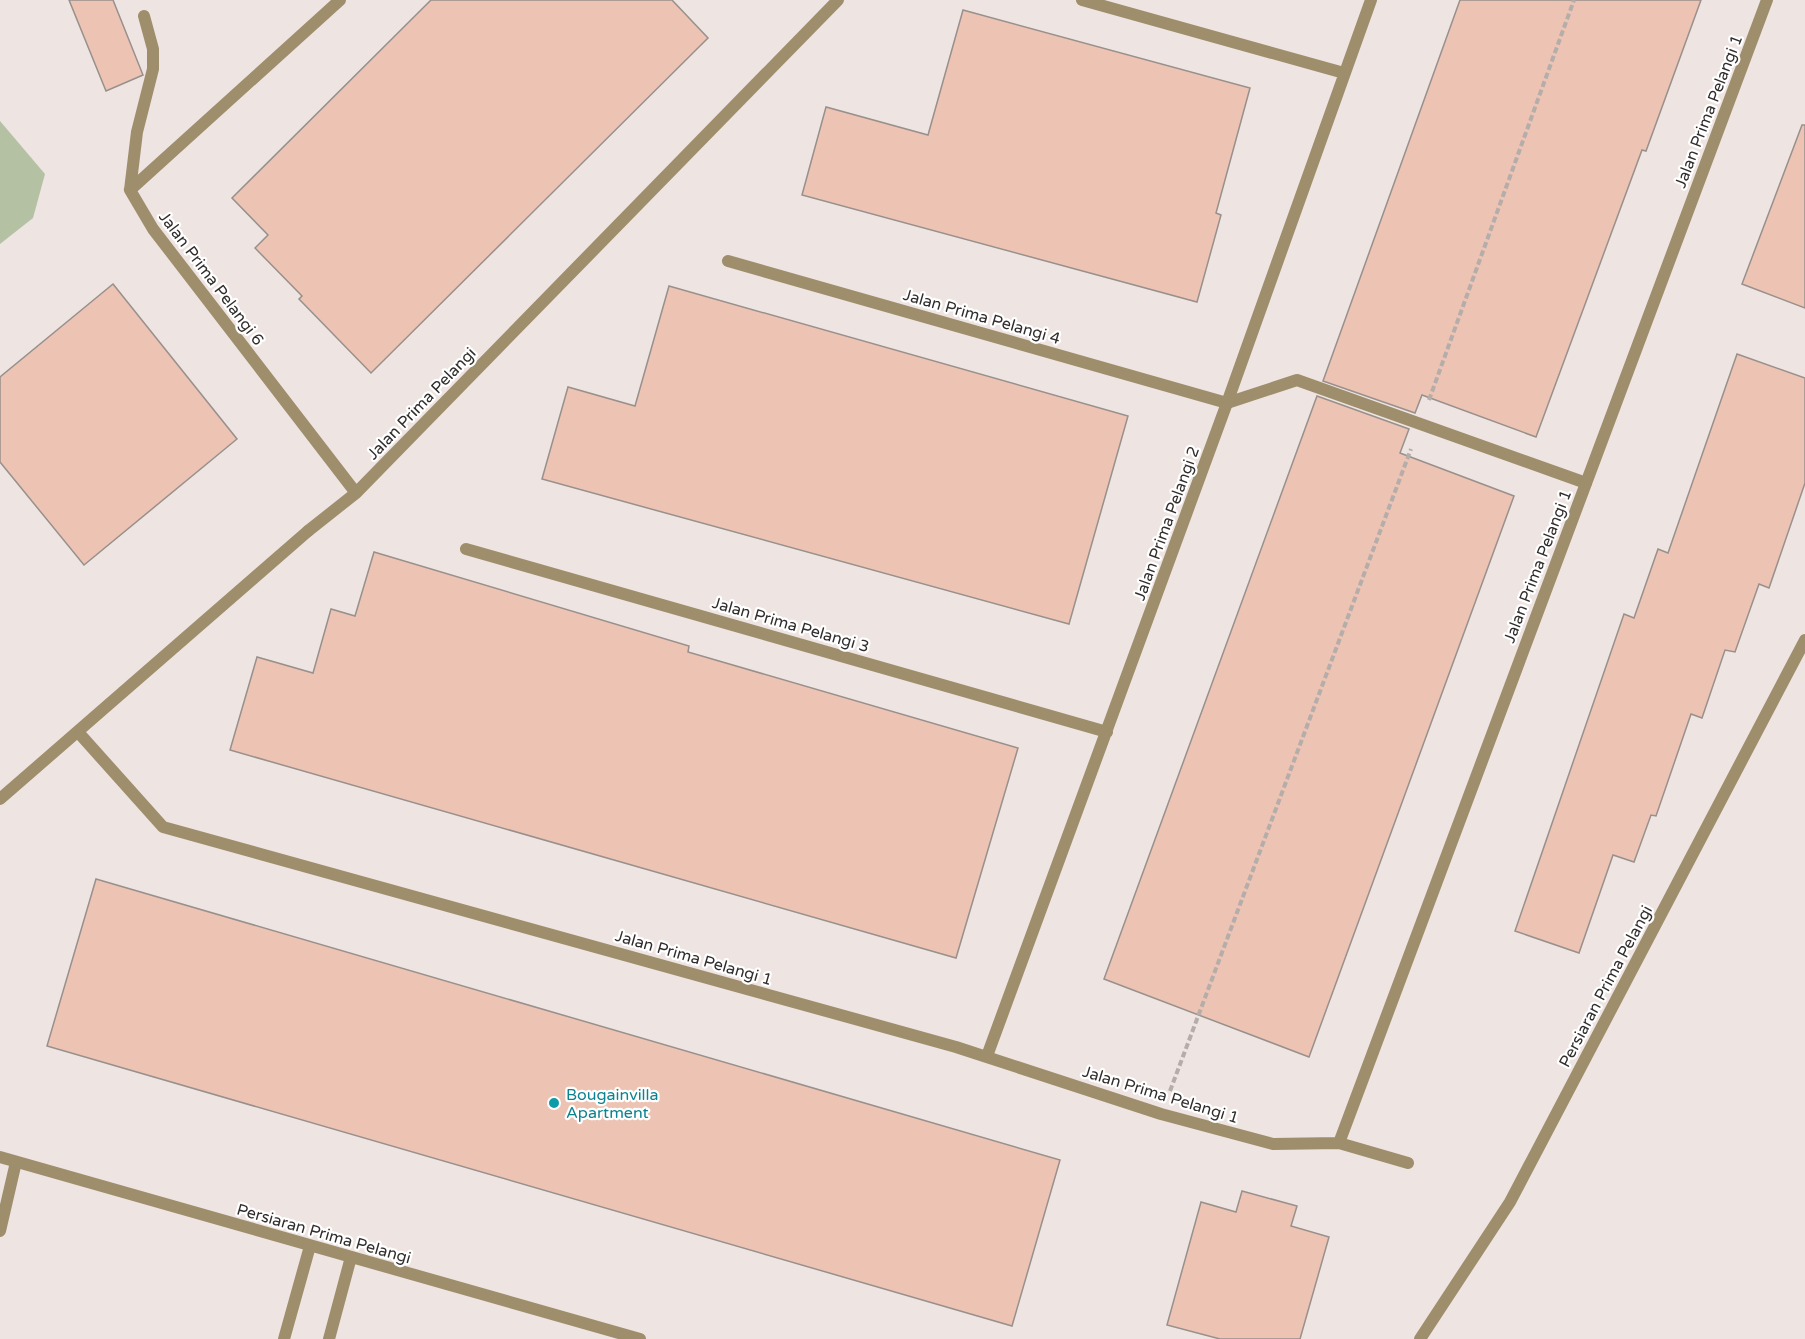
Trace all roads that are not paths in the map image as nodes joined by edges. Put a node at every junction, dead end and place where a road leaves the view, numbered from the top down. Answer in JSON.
{"nodes":[{"id":1,"x":340,"y":0,"type":"edge"},
{"id":2,"x":838,"y":0,"type":"edge"},
{"id":3,"x":1082,"y":0,"type":"edge"},
{"id":4,"x":1371,"y":0,"type":"edge"},
{"id":5,"x":1767,"y":0,"type":"edge"},
{"id":6,"x":144,"y":16,"type":"dead end"},
{"id":7,"x":1344,"y":73,"type":"junction"},
{"id":8,"x":130,"y":189,"type":"junction"},
{"id":9,"x":728,"y":261,"type":"dead end"},
{"id":10,"x":1227,"y":403,"type":"junction"},
{"id":11,"x":1586,"y":483,"type":"junction"},
{"id":12,"x":356,"y":493,"type":"junction"},
{"id":13,"x":466,"y":549,"type":"dead end"},
{"id":14,"x":1805,"y":640,"type":"edge"},
{"id":15,"x":78,"y":732,"type":"junction"},
{"id":16,"x":1107,"y":732,"type":"junction"},
{"id":17,"x":0,"y":799,"type":"edge"},
{"id":18,"x":987,"y":1056,"type":"junction"},
{"id":19,"x":1339,"y":1143,"type":"junction"},
{"id":20,"x":0,"y":1157,"type":"edge"},
{"id":21,"x":16,"y":1162,"type":"junction"},
{"id":22,"x":1408,"y":1163,"type":"dead end"},
{"id":23,"x":0,"y":1231,"type":"edge"},
{"id":24,"x":310,"y":1246,"type":"junction"},
{"id":25,"x":351,"y":1257,"type":"junction"},
{"id":26,"x":285,"y":1339,"type":"edge"},
{"id":27,"x":329,"y":1339,"type":"edge"},
{"id":28,"x":640,"y":1339,"type":"edge"},
{"id":29,"x":1420,"y":1339,"type":"edge"}],
"edges":[{"from":1,"to":8,"type":"street"},
{"from":2,"to":12,"type":"street","name":"Jalan Prima Pelangi"},
{"from":3,"to":7,"type":"street"},
{"from":4,"to":7,"type":"street","name":"Jalan Prima Pelangi 2"},
{"from":5,"to":11,"type":"street","name":"Jalan Prima Pelangi 1"},
{"from":6,"to":8,"type":"street"},
{"from":7,"to":10,"type":"street","name":"Jalan Prima Pelangi 2"},
{"from":8,"to":12,"type":"street","name":"Jalan Prima Pelangi 6"},
{"from":9,"to":10,"type":"street","name":"Jalan Prima Pelangi 4"},
{"from":10,"to":11,"type":"street"},
{"from":10,"to":16,"type":"street","name":"Jalan Prima Pelangi 2"},
{"from":11,"to":19,"type":"street","name":"Jalan Prima Pelangi 1"},
{"from":12,"to":15,"type":"street","name":"Jalan Prima Pelangi"},
{"from":13,"to":16,"type":"street","name":"Jalan Prima Pelangi 3"},
{"from":14,"to":29,"type":"street","name":"Persiaran Prima Pelangi"},
{"from":15,"to":17,"type":"street","name":"Jalan Prima Pelangi"},
{"from":15,"to":18,"type":"street","name":"Jalan Prima Pelangi 1"},
{"from":16,"to":18,"type":"street","name":"Jalan Prima Pelangi 2"},
{"from":18,"to":19,"type":"street","name":"Jalan Prima Pelangi 1"},
{"from":19,"to":22,"type":"street","name":"Jalan Prima Pelangi 1"},
{"from":20,"to":21,"type":"street","name":"Persiaran Prima Pelangi"},
{"from":21,"to":23,"type":"street"},
{"from":21,"to":24,"type":"street","name":"Persiaran Prima Pelangi"},
{"from":24,"to":25,"type":"street","name":"Persiaran Prima Pelangi"},
{"from":24,"to":26,"type":"street"},
{"from":25,"to":27,"type":"street"},
{"from":25,"to":28,"type":"street","name":"Persiaran Prima Pelangi"}]}
